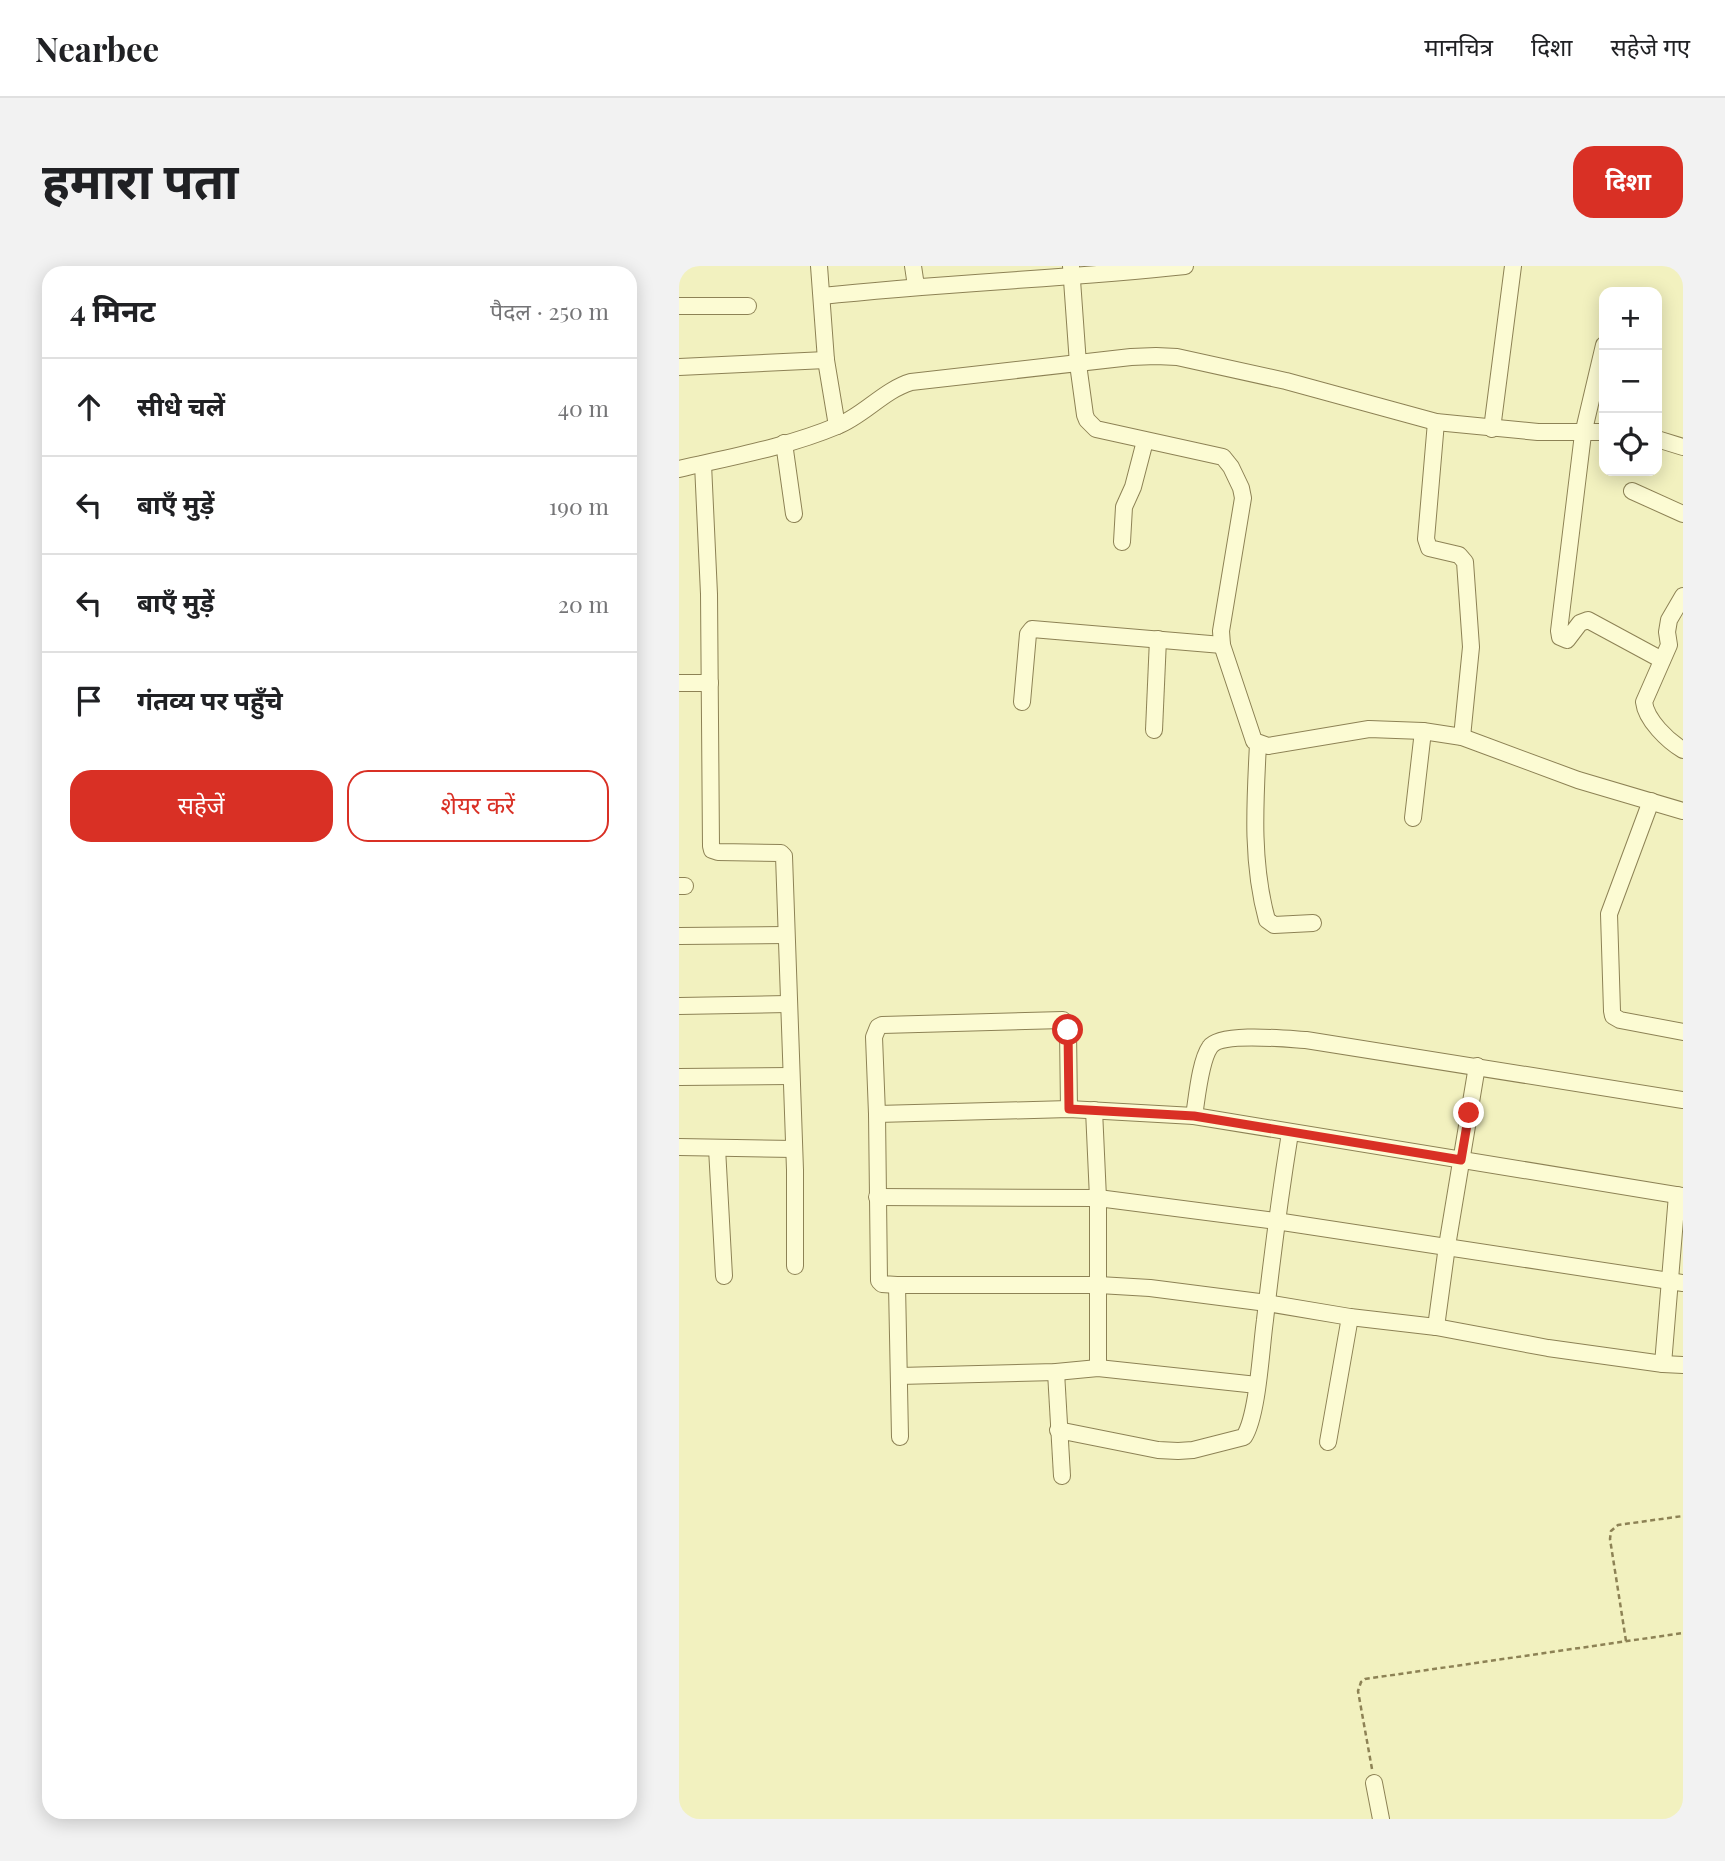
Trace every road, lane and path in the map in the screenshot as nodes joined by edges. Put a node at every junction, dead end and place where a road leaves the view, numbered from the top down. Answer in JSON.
{"nodes":[{"id":1,"x":819,"y":266,"type":"edge"},
{"id":2,"x":913,"y":266,"type":"edge"},
{"id":3,"x":1185,"y":266,"type":"edge"},
{"id":4,"x":1513,"y":266,"type":"edge"},
{"id":5,"x":1165,"y":267,"type":"edge"},
{"id":6,"x":1072,"y":272,"type":"edge"},
{"id":7,"x":916,"y":286,"type":"junction"},
{"id":8,"x":822,"y":296,"type":"junction"},
{"id":9,"x":679,"y":306,"type":"edge"},
{"id":10,"x":748,"y":306,"type":"dead end"},
{"id":11,"x":1603,"y":350,"type":"edge"},
{"id":12,"x":826,"y":360,"type":"junction"},
{"id":13,"x":1078,"y":364,"type":"junction"},
{"id":14,"x":679,"y":367,"type":"edge"},
{"id":15,"x":1436,"y":422,"type":"junction"},
{"id":16,"x":837,"y":426,"type":"junction"},
{"id":17,"x":1492,"y":429,"type":"junction"},
{"id":18,"x":1599,"y":432,"type":"edge"},
{"id":19,"x":1583,"y":433,"type":"junction"},
{"id":20,"x":1145,"y":441,"type":"junction"},
{"id":21,"x":1662,"y":441,"type":"edge"},
{"id":22,"x":784,"y":443,"type":"junction"},
{"id":23,"x":1683,"y":447,"type":"edge"},
{"id":24,"x":703,"y":464,"type":"junction"},
{"id":25,"x":679,"y":469,"type":"edge"},
{"id":26,"x":1632,"y":491,"type":"dead end"},
{"id":27,"x":794,"y":514,"type":"dead end"},
{"id":28,"x":1683,"y":514,"type":"edge"},
{"id":29,"x":1122,"y":542,"type":"dead end"},
{"id":30,"x":1683,"y":596,"type":"edge"},
{"id":31,"x":1158,"y":639,"type":"junction"},
{"id":32,"x":1221,"y":645,"type":"junction"},
{"id":33,"x":1662,"y":660,"type":"junction"},
{"id":34,"x":679,"y":683,"type":"edge"},
{"id":35,"x":710,"y":683,"type":"junction"},
{"id":36,"x":1022,"y":702,"type":"dead end"},
{"id":37,"x":1154,"y":730,"type":"dead end"},
{"id":38,"x":1423,"y":731,"type":"junction"},
{"id":39,"x":1462,"y":737,"type":"junction"},
{"id":40,"x":1258,"y":744,"type":"junction"},
{"id":41,"x":1683,"y":750,"type":"edge"},
{"id":42,"x":1651,"y":801,"type":"junction"},
{"id":43,"x":1683,"y":811,"type":"edge"},
{"id":44,"x":1413,"y":818,"type":"dead end"},
{"id":45,"x":1313,"y":923,"type":"dead end"},
{"id":46,"x":786,"y":935,"type":"junction"},
{"id":47,"x":679,"y":936,"type":"edge"},
{"id":48,"x":787,"y":1004,"type":"junction"},
{"id":49,"x":679,"y":1006,"type":"edge"},
{"id":50,"x":1683,"y":1032,"type":"edge"},
{"id":51,"x":1477,"y":1066,"type":"junction"},
{"id":52,"x":791,"y":1076,"type":"junction"},
{"id":53,"x":679,"y":1077,"type":"edge"},
{"id":54,"x":1683,"y":1100,"type":"edge"},
{"id":55,"x":1069,"y":1109,"type":"junction"},
{"id":56,"x":1094,"y":1110,"type":"junction"},
{"id":57,"x":877,"y":1114,"type":"junction"},
{"id":58,"x":1194,"y":1116,"type":"junction"},
{"id":59,"x":1290,"y":1132,"type":"junction"},
{"id":60,"x":679,"y":1147,"type":"edge"},
{"id":61,"x":717,"y":1147,"type":"junction"},
{"id":62,"x":794,"y":1149,"type":"junction"},
{"id":63,"x":1461,"y":1160,"type":"junction"},
{"id":64,"x":1680,"y":1196,"type":"edge"},
{"id":65,"x":877,"y":1197,"type":"junction"},
{"id":66,"x":1098,"y":1198,"type":"junction"},
{"id":67,"x":1276,"y":1221,"type":"junction"},
{"id":68,"x":1447,"y":1246,"type":"junction"},
{"id":69,"x":795,"y":1266,"type":"dead end"},
{"id":70,"x":724,"y":1276,"type":"dead end"},
{"id":71,"x":1676,"y":1282,"type":"edge"},
{"id":72,"x":897,"y":1285,"type":"junction"},
{"id":73,"x":1099,"y":1285,"type":"junction"},
{"id":74,"x":1266,"y":1303,"type":"junction"},
{"id":75,"x":1350,"y":1317,"type":"junction"},
{"id":76,"x":1436,"y":1327,"type":"junction"},
{"id":77,"x":1663,"y":1364,"type":"junction"},
{"id":78,"x":1683,"y":1365,"type":"edge"},
{"id":79,"x":1098,"y":1368,"type":"junction"},
{"id":80,"x":1056,"y":1372,"type":"junction"},
{"id":81,"x":899,"y":1376,"type":"junction"},
{"id":82,"x":1257,"y":1385,"type":"junction"},
{"id":83,"x":1058,"y":1430,"type":"junction"},
{"id":84,"x":900,"y":1437,"type":"dead end"},
{"id":85,"x":1328,"y":1442,"type":"dead end"},
{"id":86,"x":1062,"y":1476,"type":"dead end"},
{"id":87,"x":1683,"y":1516,"type":"edge"},
{"id":88,"x":1683,"y":1633,"type":"edge"},
{"id":89,"x":1626,"y":1641,"type":"junction"},
{"id":90,"x":1374,"y":1783,"type":"joint"},
{"id":91,"x":1381,"y":1819,"type":"edge"}],
"edges":[{"from":1,"to":8,"type":"street"},
{"from":2,"to":7,"type":"street"},
{"from":3,"to":5,"type":"street"},
{"from":4,"to":17,"type":"street"},
{"from":5,"to":6,"type":"street"},
{"from":6,"to":7,"type":"street"},
{"from":6,"to":13,"type":"street"},
{"from":7,"to":8,"type":"street"},
{"from":8,"to":12,"type":"street"},
{"from":9,"to":10,"type":"street"},
{"from":11,"to":19,"type":"street"},
{"from":12,"to":14,"type":"street"},
{"from":12,"to":16,"type":"street"},
{"from":13,"to":15,"type":"street"},
{"from":13,"to":16,"type":"street"},
{"from":13,"to":20,"type":"street"},
{"from":15,"to":17,"type":"street"},
{"from":15,"to":39,"type":"street"},
{"from":16,"to":22,"type":"street"},
{"from":17,"to":19,"type":"street"},
{"from":18,"to":19,"type":"street"},
{"from":19,"to":33,"type":"street"},
{"from":20,"to":29,"type":"street"},
{"from":20,"to":32,"type":"street"},
{"from":21,"to":23,"type":"street"},
{"from":22,"to":24,"type":"street"},
{"from":22,"to":27,"type":"street"},
{"from":24,"to":25,"type":"street"},
{"from":24,"to":35,"type":"street"},
{"from":26,"to":28,"type":"street"},
{"from":30,"to":33,"type":"street"},
{"from":31,"to":32,"type":"street"},
{"from":31,"to":36,"type":"street"},
{"from":31,"to":37,"type":"street"},
{"from":32,"to":40,"type":"street"},
{"from":33,"to":41,"type":"street"},
{"from":34,"to":35,"type":"street"},
{"from":35,"to":46,"type":"street"},
{"from":38,"to":39,"type":"street"},
{"from":38,"to":40,"type":"street"},
{"from":38,"to":44,"type":"street"},
{"from":39,"to":42,"type":"street"},
{"from":40,"to":45,"type":"street"},
{"from":42,"to":43,"type":"street"},
{"from":42,"to":50,"type":"street"},
{"from":46,"to":47,"type":"street"},
{"from":46,"to":48,"type":"street"},
{"from":48,"to":49,"type":"street"},
{"from":48,"to":52,"type":"street"},
{"from":51,"to":54,"type":"street"},
{"from":51,"to":58,"type":"street"},
{"from":51,"to":63,"type":"street"},
{"from":52,"to":53,"type":"street"},
{"from":52,"to":62,"type":"street"},
{"from":55,"to":56,"type":"street"},
{"from":55,"to":57,"type":"street"},
{"from":55,"to":57,"type":"street"},
{"from":56,"to":58,"type":"street"},
{"from":56,"to":66,"type":"street"},
{"from":57,"to":65,"type":"street"},
{"from":58,"to":59,"type":"street"},
{"from":59,"to":63,"type":"street"},
{"from":59,"to":67,"type":"street"},
{"from":60,"to":61,"type":"street"},
{"from":61,"to":62,"type":"street"},
{"from":61,"to":70,"type":"street"},
{"from":62,"to":69,"type":"street"},
{"from":63,"to":64,"type":"street"},
{"from":63,"to":68,"type":"street"},
{"from":64,"to":71,"type":"street"},
{"from":65,"to":66,"type":"street"},
{"from":65,"to":72,"type":"street"},
{"from":66,"to":67,"type":"street"},
{"from":66,"to":73,"type":"street"},
{"from":67,"to":68,"type":"street"},
{"from":67,"to":74,"type":"street"},
{"from":68,"to":71,"type":"street"},
{"from":68,"to":76,"type":"street"},
{"from":71,"to":77,"type":"street"},
{"from":72,"to":73,"type":"street"},
{"from":72,"to":81,"type":"street"},
{"from":73,"to":74,"type":"street"},
{"from":73,"to":79,"type":"street"},
{"from":74,"to":75,"type":"street"},
{"from":74,"to":82,"type":"street"},
{"from":75,"to":76,"type":"street"},
{"from":75,"to":85,"type":"street"},
{"from":76,"to":77,"type":"street"},
{"from":77,"to":78,"type":"street"},
{"from":79,"to":80,"type":"street"},
{"from":79,"to":82,"type":"street"},
{"from":80,"to":81,"type":"street"},
{"from":80,"to":83,"type":"street"},
{"from":81,"to":84,"type":"street"},
{"from":82,"to":83,"type":"street"},
{"from":83,"to":86,"type":"street"},
{"from":87,"to":89,"type":"path"},
{"from":88,"to":89,"type":"path"},
{"from":89,"to":90,"type":"path"},
{"from":90,"to":91,"type":"street"}]}
